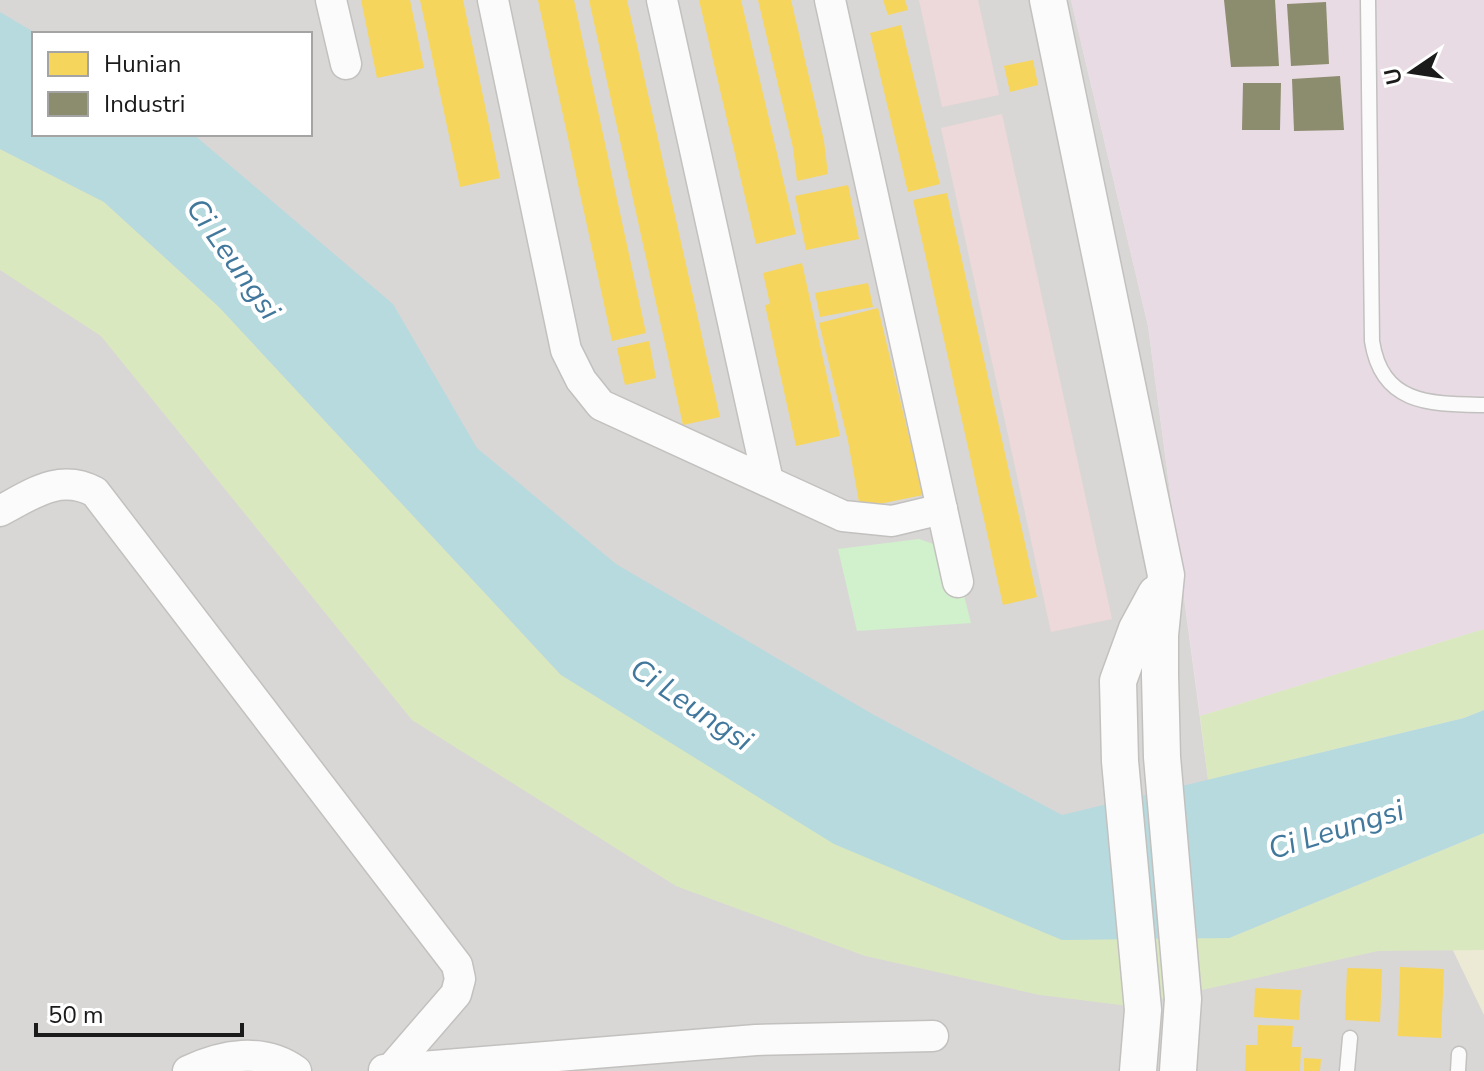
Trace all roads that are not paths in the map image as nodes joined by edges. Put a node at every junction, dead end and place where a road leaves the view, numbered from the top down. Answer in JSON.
{"nodes":[{"id":1,"x":331,"y":0,"type":"edge"},
{"id":2,"x":493,"y":0,"type":"edge"},
{"id":3,"x":662,"y":0,"type":"edge"},
{"id":4,"x":830,"y":0,"type":"edge"},
{"id":5,"x":1048,"y":0,"type":"edge"},
{"id":6,"x":1368,"y":0,"type":"edge"},
{"id":7,"x":346,"y":64,"type":"dead end"},
{"id":8,"x":1484,"y":405,"type":"edge"},
{"id":9,"x":768,"y":481,"type":"junction"},
{"id":10,"x":942,"y":509,"type":"junction"},
{"id":11,"x":0,"y":511,"type":"edge"},
{"id":12,"x":1166,"y":575,"type":"junction"},
{"id":13,"x":958,"y":582,"type":"dead end"},
{"id":14,"x":933,"y":1036,"type":"dead end"},
{"id":15,"x":1350,"y":1038,"type":"dead end"},
{"id":16,"x":1459,"y":1054,"type":"dead end"},
{"id":17,"x":387,"y":1070,"type":"edge"},
{"id":18,"x":188,"y":1071,"type":"edge"},
{"id":19,"x":296,"y":1071,"type":"edge"},
{"id":20,"x":1138,"y":1071,"type":"edge"},
{"id":21,"x":1178,"y":1071,"type":"edge"},
{"id":22,"x":1347,"y":1071,"type":"edge"},
{"id":23,"x":1458,"y":1071,"type":"edge"}],
"edges":[{"from":1,"to":7,"type":"street"},
{"from":2,"to":9,"type":"street"},
{"from":3,"to":9,"type":"street"},
{"from":4,"to":10,"type":"street"},
{"from":5,"to":12,"type":"street"},
{"from":6,"to":8,"type":"lane"},
{"from":9,"to":10,"type":"street"},
{"from":10,"to":13,"type":"street"},
{"from":11,"to":17,"type":"street"},
{"from":12,"to":20,"type":"street"},
{"from":12,"to":21,"type":"street"},
{"from":14,"to":17,"type":"street"},
{"from":15,"to":22,"type":"lane"},
{"from":16,"to":23,"type":"lane"},
{"from":18,"to":19,"type":"street"}]}
